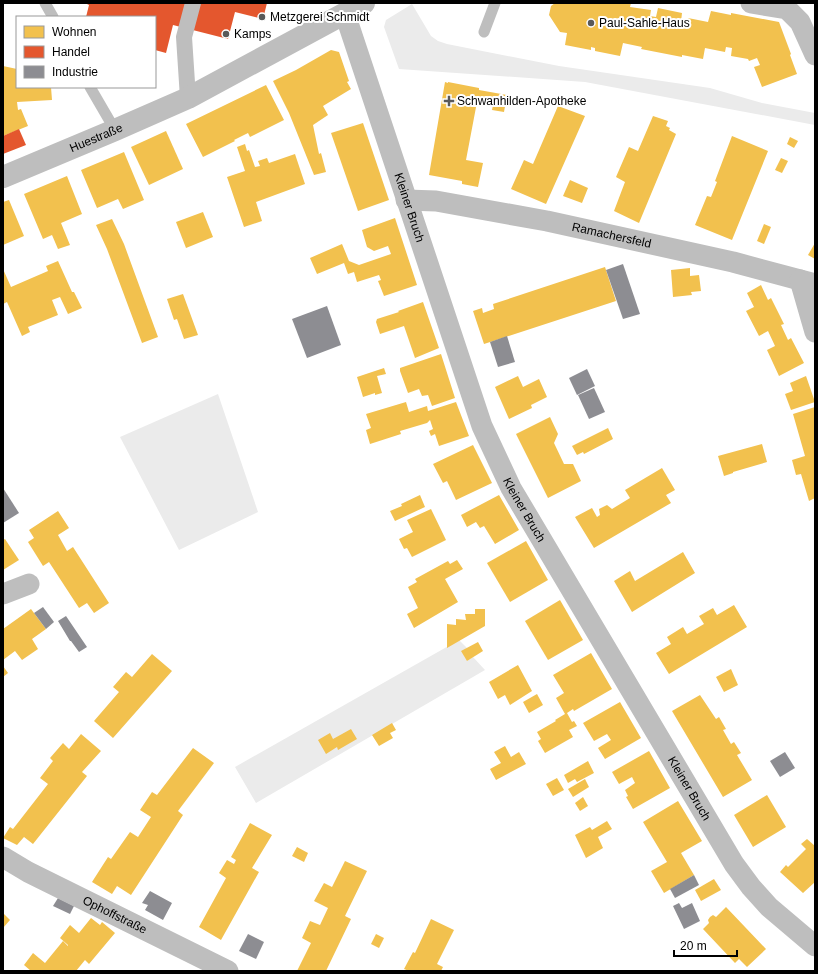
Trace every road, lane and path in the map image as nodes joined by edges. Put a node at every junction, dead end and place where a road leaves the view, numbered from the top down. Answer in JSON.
{"nodes":[{"id":1,"x":45,"y":3,"type":"edge"},
{"id":2,"x":193,"y":3,"type":"edge"},
{"id":3,"x":364,"y":3,"type":"edge"},
{"id":4,"x":495,"y":3,"type":"edge"},
{"id":5,"x":751,"y":3,"type":"edge"},
{"id":6,"x":346,"y":14,"type":"junction"},
{"id":7,"x":52,"y":16,"type":"edge"},
{"id":8,"x":484,"y":32,"type":"dead end"},
{"id":9,"x":815,"y":55,"type":"edge"},
{"id":10,"x":91,"y":88,"type":"edge"},
{"id":11,"x":188,"y":98,"type":"junction"},
{"id":12,"x":115,"y":130,"type":"junction"},
{"id":13,"x":3,"y":177,"type":"edge"},
{"id":14,"x":406,"y":200,"type":"junction"},
{"id":15,"x":808,"y":282,"type":"edge"},
{"id":16,"x":815,"y":332,"type":"edge"},
{"id":17,"x":30,"y":584,"type":"dead end"},
{"id":18,"x":3,"y":594,"type":"edge"},
{"id":19,"x":3,"y":857,"type":"edge"},
{"id":20,"x":815,"y":946,"type":"edge"},
{"id":21,"x":228,"y":971,"type":"edge"}],
"edges":[{"from":1,"to":7,"type":"lane"},
{"from":2,"to":11,"type":"street"},
{"from":3,"to":6,"type":"street","name":"Huestraße"},
{"from":4,"to":8,"type":"lane"},
{"from":5,"to":9,"type":"street"},
{"from":6,"to":11,"type":"street","name":"Huestraße"},
{"from":6,"to":14,"type":"street","name":"Kleiner Bruch"},
{"from":10,"to":12,"type":"lane"},
{"from":11,"to":12,"type":"street","name":"Huestraße"},
{"from":12,"to":13,"type":"street","name":"Huestraße"},
{"from":14,"to":15,"type":"street","name":"Ramachersfeld"},
{"from":14,"to":20,"type":"street","name":"Kleiner Bruch"},
{"from":15,"to":16,"type":"street"},
{"from":17,"to":18,"type":"street"},
{"from":19,"to":21,"type":"street","name":"Ophoffstraße"}]}
